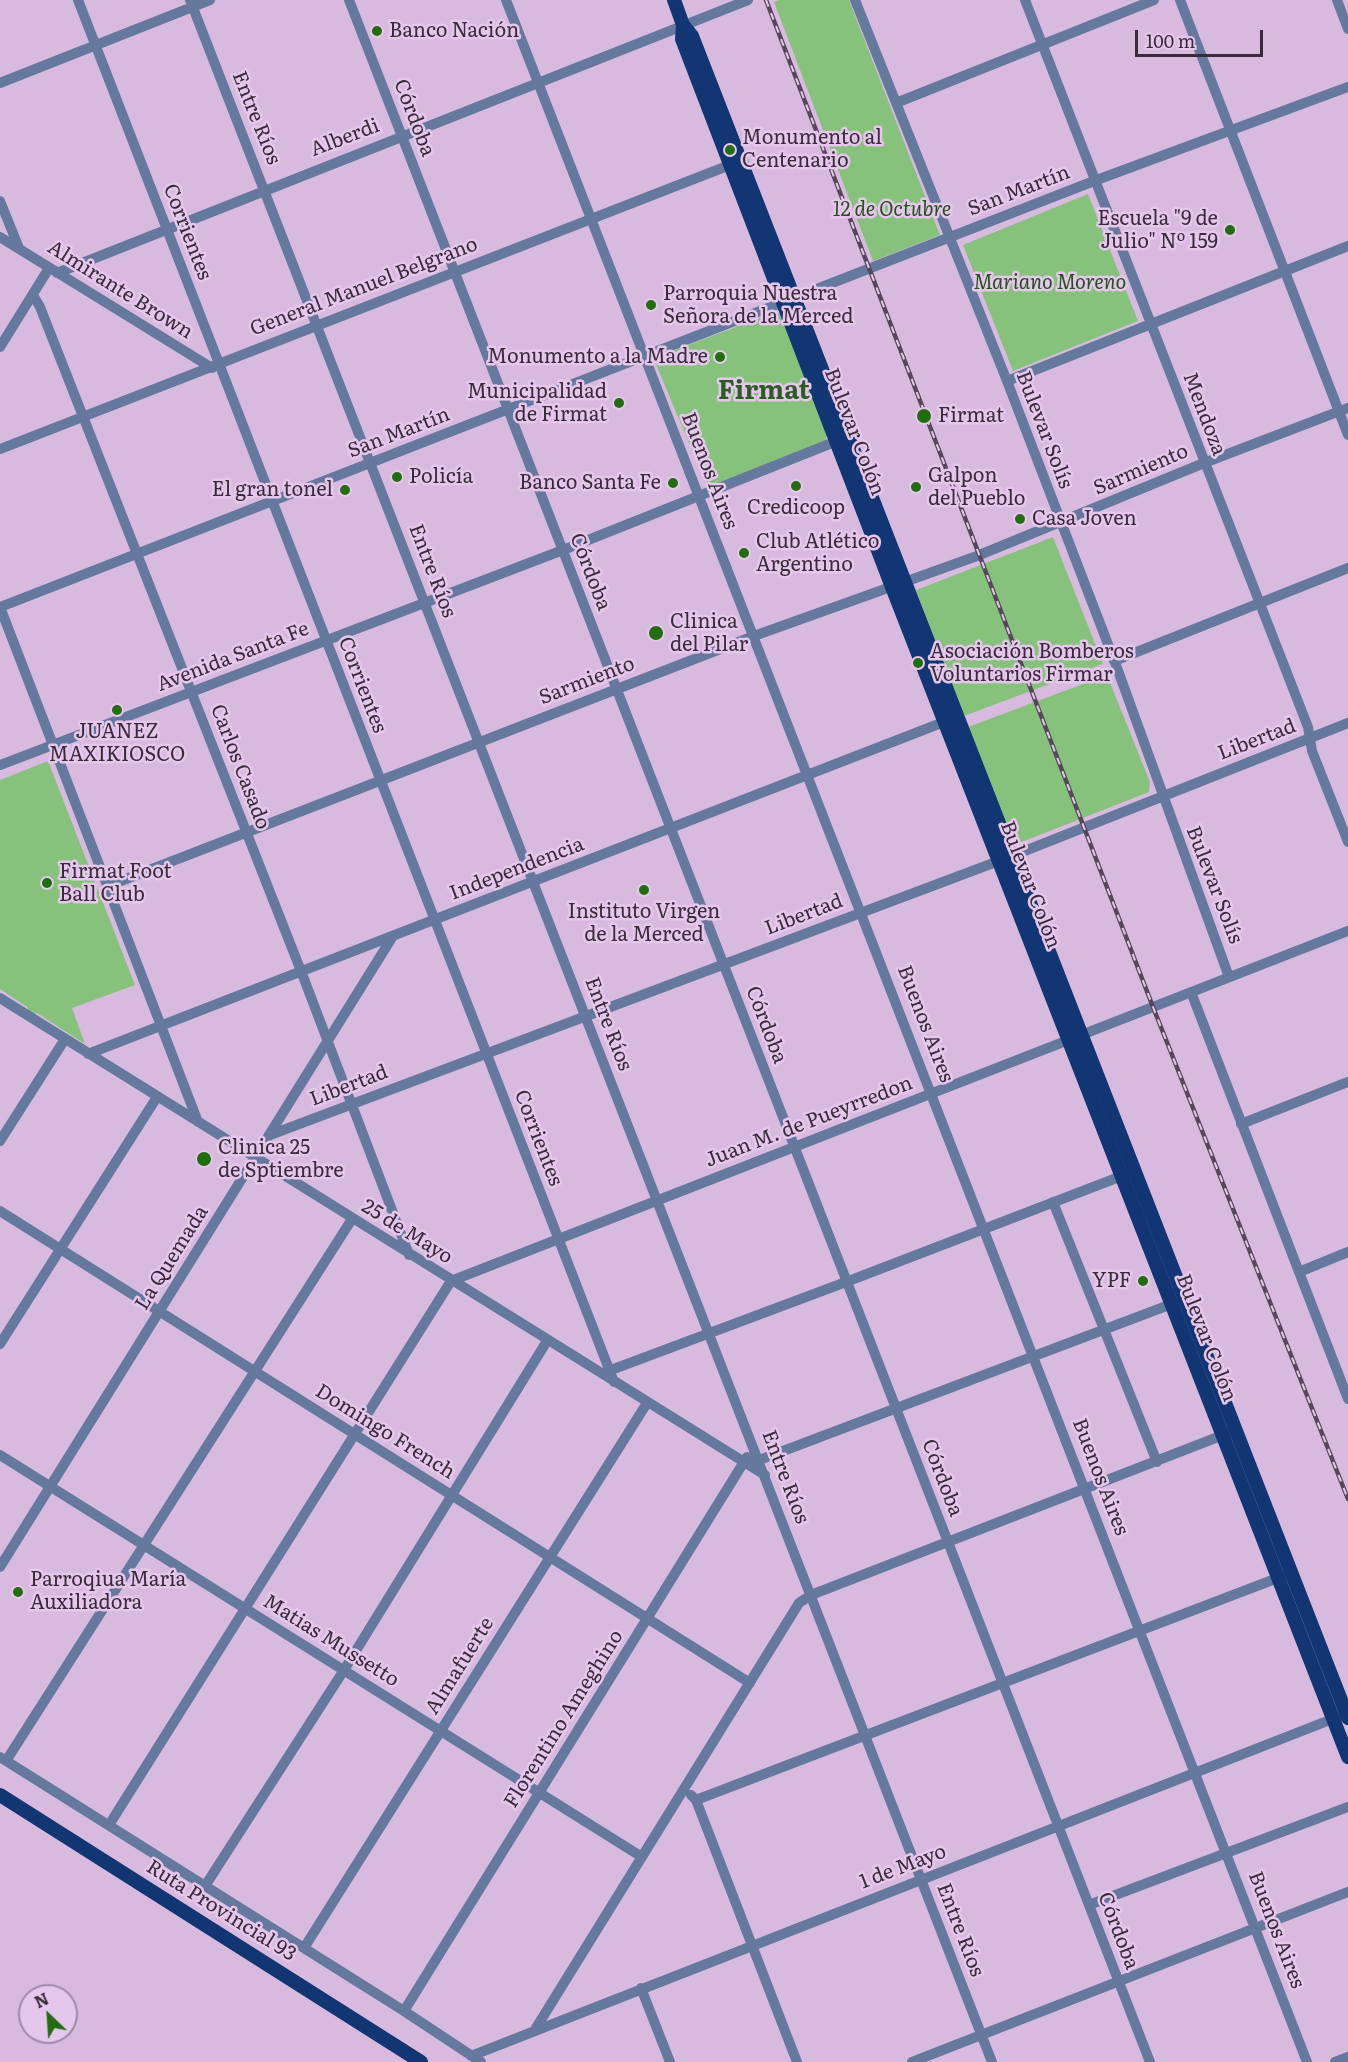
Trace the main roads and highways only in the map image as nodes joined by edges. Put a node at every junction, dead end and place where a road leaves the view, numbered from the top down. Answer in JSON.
{"nodes":[{"id":1,"x":674,"y":0,"type":"edge"},
{"id":2,"x":1076,"y":1036,"type":"junction"},
{"id":3,"x":1179,"y":1301,"type":"junction"},
{"id":4,"x":1344,"y":1716,"type":"edge"},
{"id":5,"x":1348,"y":1757,"type":"edge"},
{"id":6,"x":0,"y":1795,"type":"edge"},
{"id":7,"x":421,"y":2062,"type":"edge"}],
"edges":[{"from":1,"to":2,"type":"main road","name":"Bulevar Colón"},
{"from":2,"to":3,"type":"main road","name":"Bulevar Colón"},
{"from":2,"to":3,"type":"main road","name":"Bulevar Colón"},
{"from":3,"to":4,"type":"main road","name":"Bulevar Colón"},
{"from":4,"to":5,"type":"main road","name":"Bulevar Colón"},
{"from":6,"to":7,"type":"main road","name":"Ruta Provincial 93"}]}
